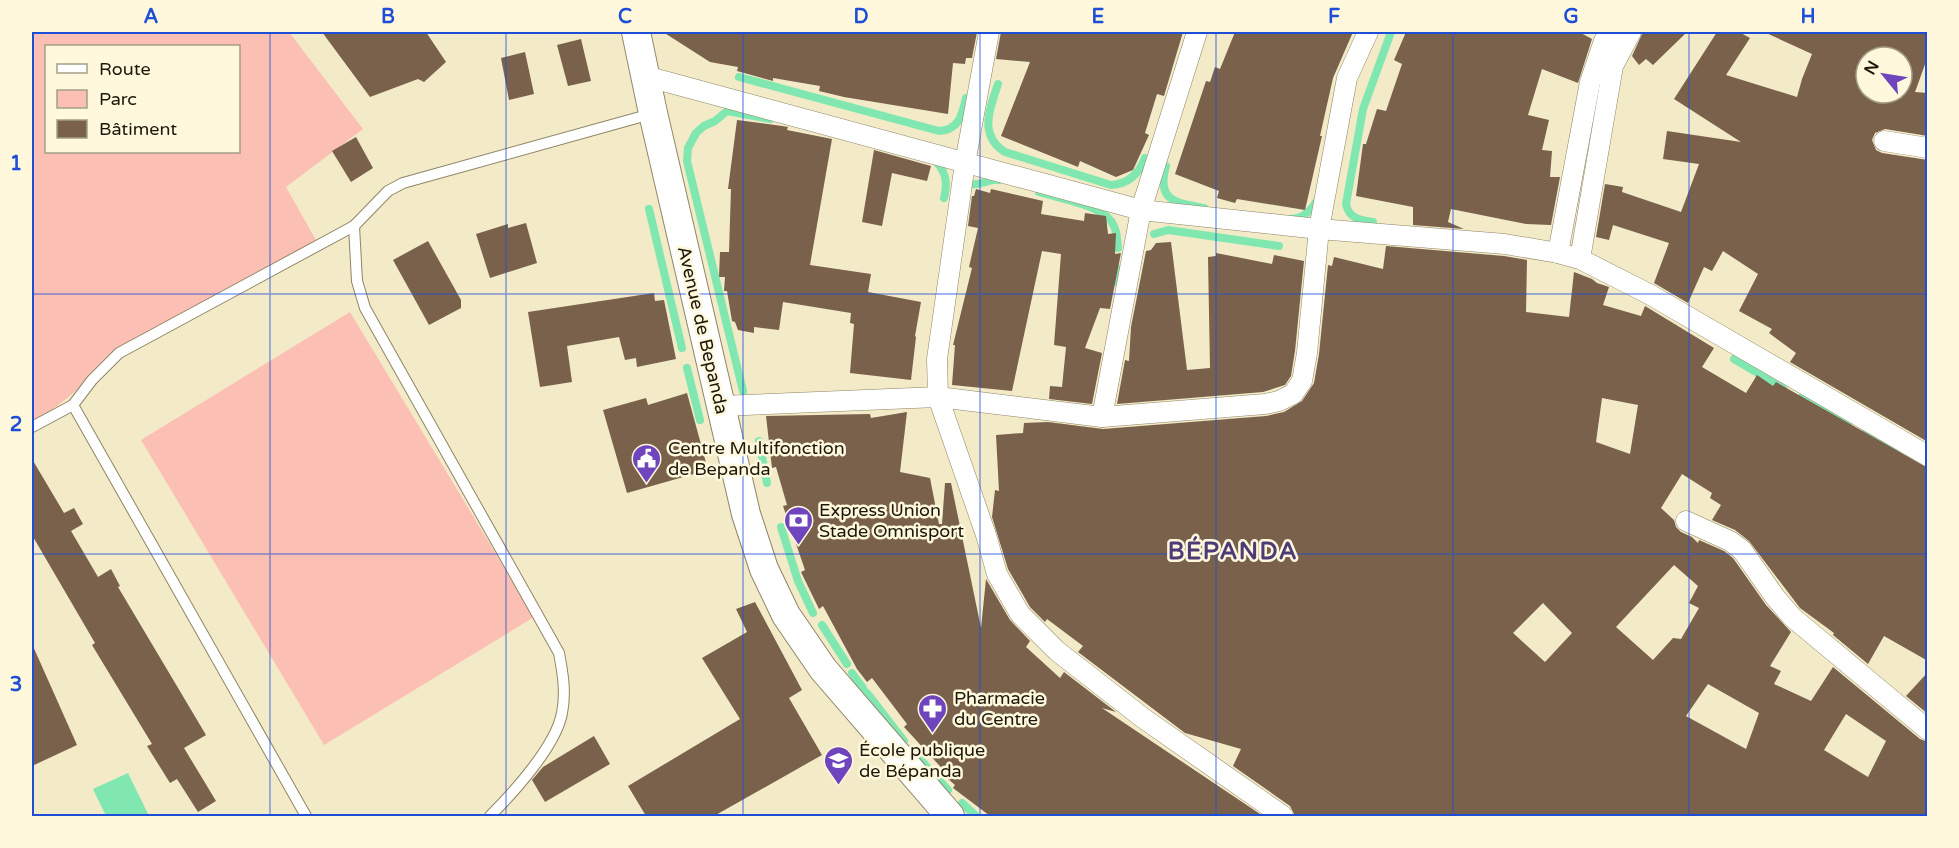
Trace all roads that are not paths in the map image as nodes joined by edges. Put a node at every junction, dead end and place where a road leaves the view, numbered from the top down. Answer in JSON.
{"nodes":[{"id":1,"x":636,"y":32,"type":"edge"},
{"id":2,"x":989,"y":32,"type":"edge"},
{"id":3,"x":1197,"y":32,"type":"edge"},
{"id":4,"x":1368,"y":32,"type":"edge"},
{"id":5,"x":1610,"y":32,"type":"edge"},
{"id":6,"x":1630,"y":32,"type":"edge"},
{"id":7,"x":645,"y":76,"type":"junction"},
{"id":8,"x":653,"y":113,"type":"junction"},
{"id":9,"x":1884,"y":141,"type":"dead end"},
{"id":10,"x":1928,"y":148,"type":"edge"},
{"id":11,"x":965,"y":163,"type":"junction"},
{"id":12,"x":1141,"y":210,"type":"junction"},
{"id":13,"x":354,"y":226,"type":"junction"},
{"id":14,"x":1319,"y":229,"type":"junction"},
{"id":15,"x":1558,"y":253,"type":"junction"},
{"id":16,"x":1580,"y":259,"type":"junction"},
{"id":17,"x":938,"y":397,"type":"junction"},
{"id":18,"x":74,"y":405,"type":"junction"},
{"id":19,"x":721,"y":406,"type":"junction"},
{"id":20,"x":1102,"y":417,"type":"junction"},
{"id":21,"x":32,"y":427,"type":"edge"},
{"id":22,"x":1928,"y":456,"type":"edge"},
{"id":23,"x":1686,"y":521,"type":"dead end"},
{"id":24,"x":1928,"y":730,"type":"edge"},
{"id":25,"x":306,"y":816,"type":"edge"},
{"id":26,"x":490,"y":816,"type":"edge"},
{"id":27,"x":950,"y":816,"type":"edge"},
{"id":28,"x":1282,"y":816,"type":"edge"}],
"edges":[{"from":1,"to":7,"type":"main road","name":"Avenue de Bepanda"},
{"from":2,"to":11,"type":"street"},
{"from":3,"to":12,"type":"street"},
{"from":4,"to":14,"type":"street"},
{"from":5,"to":15,"type":"street"},
{"from":6,"to":16,"type":"street"},
{"from":7,"to":8,"type":"main road","name":"Avenue de Bepanda"},
{"from":7,"to":11,"type":"street"},
{"from":8,"to":13,"type":"lane"},
{"from":8,"to":19,"type":"main road","name":"Avenue de Bepanda"},
{"from":9,"to":10,"type":"street"},
{"from":11,"to":12,"type":"street"},
{"from":11,"to":17,"type":"street"},
{"from":12,"to":14,"type":"street"},
{"from":12,"to":20,"type":"street"},
{"from":13,"to":18,"type":"lane"},
{"from":13,"to":26,"type":"lane"},
{"from":14,"to":15,"type":"street"},
{"from":14,"to":20,"type":"street"},
{"from":15,"to":16,"type":"street"},
{"from":16,"to":22,"type":"street"},
{"from":17,"to":19,"type":"street"},
{"from":17,"to":20,"type":"street"},
{"from":17,"to":28,"type":"street"},
{"from":18,"to":21,"type":"lane"},
{"from":18,"to":25,"type":"lane"},
{"from":19,"to":27,"type":"main road","name":"Avenue de Bepanda"},
{"from":23,"to":24,"type":"street"}]}
